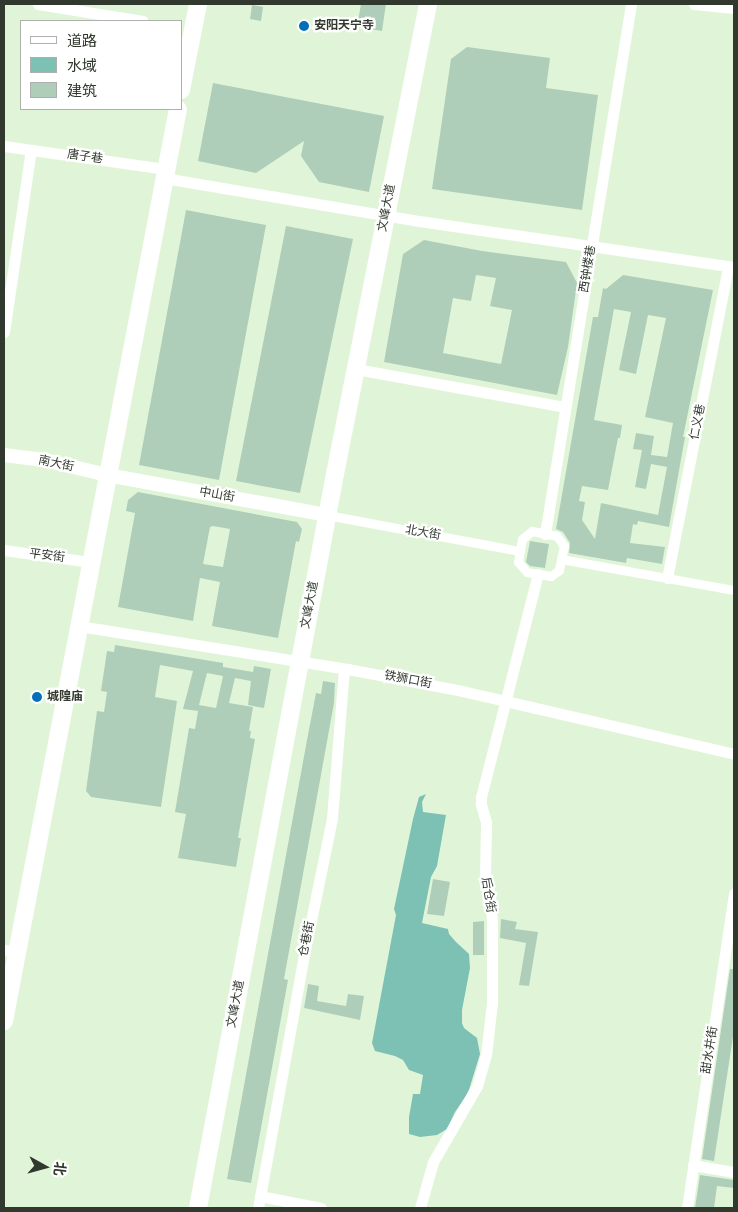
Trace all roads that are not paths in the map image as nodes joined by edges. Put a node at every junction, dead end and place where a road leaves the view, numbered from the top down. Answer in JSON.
{"nodes":[{"id":1,"x":38,"y":4,"type":"edge"},
{"id":2,"x":198,"y":4,"type":"edge"},
{"id":3,"x":428,"y":4,"type":"edge"},
{"id":4,"x":631,"y":4,"type":"edge"},
{"id":5,"x":694,"y":4,"type":"edge"},
{"id":6,"x":734,"y":8,"type":"edge"},
{"id":7,"x":137,"y":20,"type":"edge"},
{"id":8,"x":187,"y":29,"type":"edge"},
{"id":9,"x":182,"y":80,"type":"edge"},
{"id":10,"x":178,"y":110,"type":"edge"},
{"id":11,"x":4,"y":146,"type":"edge"},
{"id":12,"x":31,"y":150,"type":"junction"},
{"id":13,"x":165,"y":174,"type":"junction"},
{"id":14,"x":386,"y":215,"type":"junction"},
{"id":15,"x":592,"y":246,"type":"junction"},
{"id":16,"x":731,"y":267,"type":"edge"},
{"id":17,"x":4,"y":332,"type":"edge"},
{"id":18,"x":356,"y":369,"type":"junction"},
{"id":19,"x":566,"y":406,"type":"junction"},
{"id":20,"x":4,"y":455,"type":"edge"},
{"id":21,"x":107,"y":475,"type":"junction"},
{"id":22,"x":327,"y":515,"type":"junction"},
{"id":23,"x":545,"y":534,"type":"junction"},
{"id":24,"x":4,"y":550,"type":"edge"},
{"id":25,"x":520,"y":551,"type":"junction"},
{"id":26,"x":561,"y":559,"type":"junction"},
{"id":27,"x":91,"y":562,"type":"junction"},
{"id":28,"x":538,"y":574,"type":"junction"},
{"id":29,"x":667,"y":578,"type":"junction"},
{"id":30,"x":734,"y":590,"type":"edge"},
{"id":31,"x":78,"y":626,"type":"junction"},
{"id":32,"x":300,"y":662,"type":"junction"},
{"id":33,"x":344,"y":669,"type":"junction"},
{"id":34,"x":504,"y":700,"type":"junction"},
{"id":35,"x":734,"y":754,"type":"edge"},
{"id":36,"x":734,"y":893,"type":"edge"},
{"id":37,"x":10,"y":951,"type":"edge"},
{"id":38,"x":4,"y":1021,"type":"edge"},
{"id":39,"x":693,"y":1165,"type":"junction"},
{"id":40,"x":734,"y":1172,"type":"edge"},
{"id":41,"x":260,"y":1196,"type":"junction"},
{"id":42,"x":198,"y":1208,"type":"edge"},
{"id":43,"x":258,"y":1208,"type":"edge"},
{"id":44,"x":321,"y":1208,"type":"edge"},
{"id":45,"x":420,"y":1208,"type":"edge"},
{"id":46,"x":687,"y":1208,"type":"edge"}],
"edges":[{"from":1,"to":7,"type":"street"},
{"from":2,"to":8,"type":"main road"},
{"from":3,"to":14,"type":"main road","name":"文峰大道"},
{"from":4,"to":15,"type":"street","name":"西钟楼巷"},
{"from":5,"to":6,"type":"street"},
{"from":8,"to":9,"type":"main road"},
{"from":10,"to":13,"type":"main road"},
{"from":11,"to":12,"type":"street","name":"唐子巷"},
{"from":12,"to":13,"type":"street","name":"唐子巷"},
{"from":12,"to":17,"type":"street"},
{"from":13,"to":14,"type":"street","name":"唐子巷"},
{"from":13,"to":21,"type":"main road"},
{"from":14,"to":15,"type":"street","name":"唐子巷"},
{"from":14,"to":18,"type":"main road","name":"文峰大道"},
{"from":15,"to":16,"type":"street","name":"唐子巷"},
{"from":15,"to":19,"type":"street","name":"西钟楼巷"},
{"from":16,"to":29,"type":"street","name":"仁义巷"},
{"from":18,"to":19,"type":"street"},
{"from":18,"to":22,"type":"main road","name":"文峰大道"},
{"from":19,"to":23,"type":"street","name":"西钟楼巷"},
{"from":20,"to":21,"type":"street","name":"南大街"},
{"from":21,"to":22,"type":"street","name":"中山街"},
{"from":21,"to":27,"type":"main road"},
{"from":22,"to":25,"type":"street","name":"北大街"},
{"from":22,"to":32,"type":"main road","name":"文峰大道"},
{"from":23,"to":25,"type":"street"},
{"from":23,"to":26,"type":"street"},
{"from":24,"to":27,"type":"street","name":"平安街"},
{"from":25,"to":28,"type":"street"},
{"from":26,"to":28,"type":"street"},
{"from":26,"to":29,"type":"street"},
{"from":27,"to":31,"type":"main road"},
{"from":28,"to":34,"type":"street","name":"后仓街"},
{"from":29,"to":30,"type":"street"},
{"from":31,"to":32,"type":"street","name":"铁狮口街"},
{"from":31,"to":37,"type":"main road"},
{"from":32,"to":33,"type":"street","name":"铁狮口街"},
{"from":32,"to":42,"type":"main road","name":"文峰大道"},
{"from":33,"to":34,"type":"street","name":"铁狮口街"},
{"from":33,"to":41,"type":"street","name":"仓巷街"},
{"from":34,"to":35,"type":"street","name":"铁狮口街"},
{"from":34,"to":45,"type":"street","name":"后仓街"},
{"from":36,"to":39,"type":"street","name":"甜水井街"},
{"from":37,"to":38,"type":"main road"},
{"from":39,"to":40,"type":"street"},
{"from":39,"to":46,"type":"street","name":"甜水井街"},
{"from":41,"to":43,"type":"street","name":"仓巷街"},
{"from":41,"to":44,"type":"street"}]}
